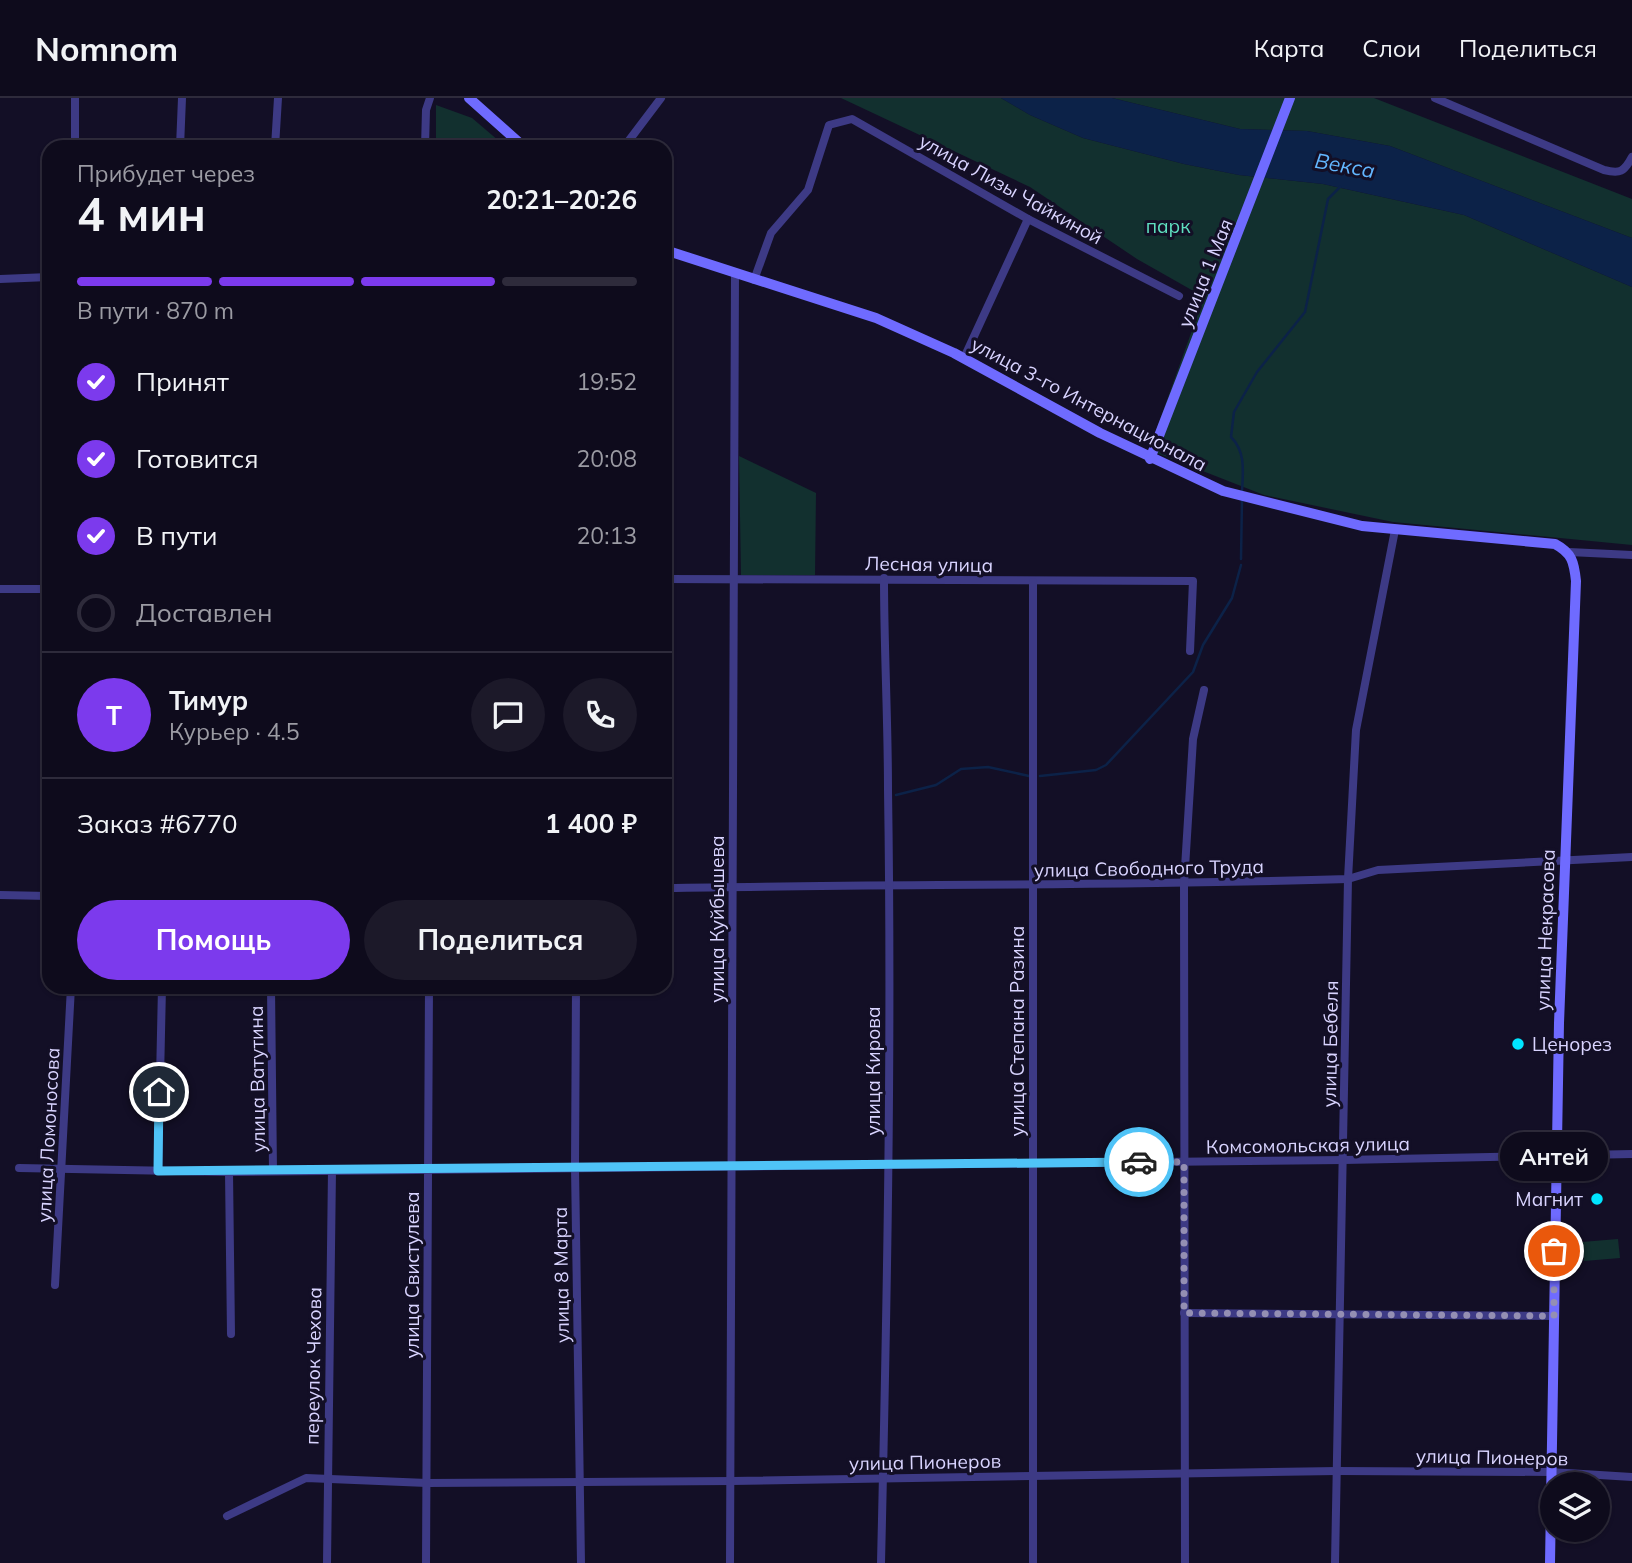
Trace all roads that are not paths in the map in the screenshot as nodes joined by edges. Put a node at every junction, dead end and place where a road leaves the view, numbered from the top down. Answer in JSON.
{"nodes":[{"id":1,"x":75,"y":98,"type":"edge"},
{"id":2,"x":182,"y":98,"type":"edge"},
{"id":3,"x":278,"y":98,"type":"edge"},
{"id":4,"x":430,"y":98,"type":"edge"},
{"id":5,"x":468,"y":98,"type":"edge"},
{"id":6,"x":661,"y":98,"type":"edge"},
{"id":7,"x":1290,"y":98,"type":"edge"},
{"id":8,"x":1435,"y":98,"type":"edge"},
{"id":9,"x":75,"y":140,"type":"edge"},
{"id":10,"x":180,"y":140,"type":"edge"},
{"id":11,"x":275,"y":140,"type":"edge"},
{"id":12,"x":425,"y":140,"type":"edge"},
{"id":13,"x":516,"y":140,"type":"edge"},
{"id":14,"x":629,"y":140,"type":"edge"},
{"id":15,"x":1632,"y":157,"type":"edge"},
{"id":16,"x":1028,"y":219,"type":"junction"},
{"id":17,"x":672,"y":252,"type":"edge"},
{"id":18,"x":735,"y":274,"type":"junction"},
{"id":19,"x":42,"y":277,"type":"edge"},
{"id":20,"x":0,"y":279,"type":"edge"},
{"id":21,"x":754,"y":280,"type":"junction"},
{"id":22,"x":1179,"y":296,"type":"dead end"},
{"id":23,"x":964,"y":358,"type":"junction"},
{"id":24,"x":1150,"y":459,"type":"junction"},
{"id":25,"x":1395,"y":530,"type":"junction"},
{"id":26,"x":1569,"y":552,"type":"junction"},
{"id":27,"x":1632,"y":555,"type":"edge"},
{"id":28,"x":735,"y":578,"type":"junction"},
{"id":29,"x":884,"y":578,"type":"junction"},
{"id":30,"x":672,"y":579,"type":"edge"},
{"id":31,"x":1033,"y":582,"type":"junction"},
{"id":32,"x":0,"y":589,"type":"edge"},
{"id":33,"x":42,"y":589,"type":"edge"},
{"id":34,"x":1190,"y":651,"type":"dead end"},
{"id":35,"x":1204,"y":690,"type":"dead end"},
{"id":36,"x":1632,"y":857,"type":"edge"},
{"id":37,"x":1565,"y":860,"type":"junction"},
{"id":38,"x":1348,"y":879,"type":"junction"},
{"id":39,"x":888,"y":884,"type":"junction"},
{"id":40,"x":1184,"y":884,"type":"junction"},
{"id":41,"x":1033,"y":886,"type":"junction"},
{"id":42,"x":732,"y":887,"type":"junction"},
{"id":43,"x":672,"y":888,"type":"edge"},
{"id":44,"x":0,"y":895,"type":"edge"},
{"id":45,"x":42,"y":896,"type":"edge"},
{"id":46,"x":71,"y":994,"type":"edge"},
{"id":47,"x":162,"y":994,"type":"edge"},
{"id":48,"x":271,"y":994,"type":"edge"},
{"id":49,"x":429,"y":994,"type":"edge"},
{"id":50,"x":576,"y":994,"type":"edge"},
{"id":51,"x":1632,"y":1154,"type":"edge"},
{"id":52,"x":1557,"y":1157,"type":"junction"},
{"id":53,"x":1344,"y":1160,"type":"junction"},
{"id":54,"x":1184,"y":1162,"type":"junction"},
{"id":55,"x":889,"y":1163,"type":"junction"},
{"id":56,"x":1032,"y":1164,"type":"junction"},
{"id":57,"x":733,"y":1165,"type":"junction"},
{"id":58,"x":575,"y":1167,"type":"junction"},
{"id":59,"x":19,"y":1168,"type":"dead end"},
{"id":60,"x":63,"y":1168,"type":"junction"},
{"id":61,"x":428,"y":1169,"type":"junction"},
{"id":62,"x":332,"y":1170,"type":"junction"},
{"id":63,"x":158,"y":1171,"type":"junction"},
{"id":64,"x":273,"y":1171,"type":"junction"},
{"id":65,"x":229,"y":1172,"type":"junction"},
{"id":66,"x":55,"y":1285,"type":"dead end"},
{"id":67,"x":1184,"y":1313,"type":"junction"},
{"id":68,"x":1341,"y":1314,"type":"junction"},
{"id":69,"x":1554,"y":1316,"type":"junction"},
{"id":70,"x":231,"y":1334,"type":"dead end"},
{"id":71,"x":1337,"y":1471,"type":"junction"},
{"id":72,"x":1551,"y":1472,"type":"joint"},
{"id":73,"x":1185,"y":1474,"type":"junction"},
{"id":74,"x":1610,"y":1476,"type":"edge"},
{"id":75,"x":1032,"y":1477,"type":"junction"},
{"id":76,"x":1632,"y":1477,"type":"edge"},
{"id":77,"x":327,"y":1479,"type":"junction"},
{"id":78,"x":883,"y":1479,"type":"junction"},
{"id":79,"x":732,"y":1481,"type":"junction"},
{"id":80,"x":580,"y":1482,"type":"junction"},
{"id":81,"x":427,"y":1483,"type":"junction"},
{"id":82,"x":227,"y":1516,"type":"dead end"},
{"id":83,"x":1550,"y":1542,"type":"edge"},
{"id":84,"x":327,"y":1563,"type":"edge"},
{"id":85,"x":426,"y":1563,"type":"edge"},
{"id":86,"x":581,"y":1563,"type":"edge"},
{"id":87,"x":730,"y":1563,"type":"edge"},
{"id":88,"x":881,"y":1563,"type":"edge"},
{"id":89,"x":1033,"y":1563,"type":"edge"},
{"id":90,"x":1185,"y":1563,"type":"edge"},
{"id":91,"x":1335,"y":1563,"type":"edge"},
{"id":92,"x":1550,"y":1563,"type":"edge"}],
"edges":[{"from":1,"to":9,"type":"street"},
{"from":2,"to":10,"type":"street"},
{"from":3,"to":11,"type":"street"},
{"from":4,"to":12,"type":"street"},
{"from":5,"to":13,"type":"street"},
{"from":6,"to":14,"type":"street"},
{"from":7,"to":24,"type":"street","name":"улица 1 Мая"},
{"from":8,"to":15,"type":"street"},
{"from":16,"to":21,"type":"street","name":"улица Лизы Чайкиной"},
{"from":16,"to":22,"type":"street","name":"улица Лизы Чайкиной"},
{"from":16,"to":23,"type":"street"},
{"from":17,"to":18,"type":"street","name":"улица 3-го Интернационала"},
{"from":18,"to":21,"type":"street","name":"улица 3-го Интернационала"},
{"from":18,"to":28,"type":"street","name":"улица Куйбышева"},
{"from":19,"to":20,"type":"street"},
{"from":21,"to":23,"type":"street","name":"улица 3-го Интернационала"},
{"from":23,"to":24,"type":"street","name":"улица 3-го Интернационала"},
{"from":24,"to":25,"type":"street","name":"улица 3-го Интернационала"},
{"from":25,"to":26,"type":"street","name":"улица 3-го Интернационала"},
{"from":25,"to":38,"type":"street","name":"улица Бебеля"},
{"from":26,"to":27,"type":"street","name":"улица 3-го Интернационала"},
{"from":26,"to":37,"type":"street","name":"улица Некрасова"},
{"from":28,"to":29,"type":"street","name":"Лесная улица"},
{"from":28,"to":30,"type":"street","name":"Лесная улица"},
{"from":28,"to":42,"type":"street","name":"улица Куйбышева"},
{"from":29,"to":31,"type":"street","name":"Лесная улица"},
{"from":29,"to":39,"type":"street","name":"улица Кирова"},
{"from":31,"to":34,"type":"street","name":"Лесная улица"},
{"from":31,"to":41,"type":"street","name":"улица Степана Разина"},
{"from":32,"to":33,"type":"street"},
{"from":35,"to":40,"type":"street"},
{"from":36,"to":37,"type":"street","name":"улица Свободного Труда"},
{"from":37,"to":38,"type":"street","name":"улица Свободного Труда"},
{"from":37,"to":52,"type":"street","name":"улица Некрасова"},
{"from":38,"to":40,"type":"street","name":"улица Свободного Труда"},
{"from":38,"to":53,"type":"street","name":"улица Бебеля"},
{"from":39,"to":41,"type":"street","name":"улица Свободного Труда"},
{"from":39,"to":42,"type":"street","name":"улица Свободного Труда"},
{"from":39,"to":55,"type":"street","name":"улица Кирова"},
{"from":40,"to":41,"type":"street","name":"улица Свободного Труда"},
{"from":40,"to":54,"type":"street"},
{"from":41,"to":56,"type":"street","name":"улица Степана Разина"},
{"from":42,"to":43,"type":"street","name":"улица Свободного Труда"},
{"from":42,"to":57,"type":"street","name":"улица Куйбышева"},
{"from":44,"to":45,"type":"street"},
{"from":46,"to":60,"type":"street","name":"улица Ломоносова"},
{"from":47,"to":63,"type":"street"},
{"from":48,"to":64,"type":"street","name":"улица Ватутина"},
{"from":49,"to":61,"type":"street","name":"улица Свистулева"},
{"from":50,"to":58,"type":"street","name":"улица 8 Марта"},
{"from":51,"to":52,"type":"street","name":"Комсомольская улица"},
{"from":52,"to":53,"type":"street","name":"Комсомольская улица"},
{"from":52,"to":69,"type":"street","name":"улица Некрасова"},
{"from":53,"to":54,"type":"street","name":"Комсомольская улица"},
{"from":53,"to":68,"type":"street","name":"улица Бебеля"},
{"from":54,"to":56,"type":"street","name":"Комсомольская улица"},
{"from":54,"to":67,"type":"street"},
{"from":55,"to":56,"type":"street","name":"Комсомольская улица"},
{"from":55,"to":57,"type":"street","name":"Комсомольская улица"},
{"from":55,"to":78,"type":"street","name":"улица Кирова"},
{"from":56,"to":75,"type":"street","name":"улица Степана Разина"},
{"from":57,"to":58,"type":"street","name":"Комсомольская улица"},
{"from":57,"to":79,"type":"street","name":"улица Куйбышева"},
{"from":58,"to":61,"type":"street","name":"Комсомольская улица"},
{"from":58,"to":80,"type":"street","name":"улица 8 Марта"},
{"from":59,"to":60,"type":"street","name":"Комсомольская улица"},
{"from":60,"to":63,"type":"street","name":"Комсомольская улица"},
{"from":60,"to":66,"type":"street","name":"улица Ломоносова"},
{"from":61,"to":62,"type":"street","name":"Комсомольская улица"},
{"from":61,"to":81,"type":"street","name":"улица Свистулева"},
{"from":62,"to":64,"type":"street","name":"Комсомольская улица"},
{"from":62,"to":77,"type":"street","name":"переулок Чехова"},
{"from":63,"to":65,"type":"street","name":"Комсомольская улица"},
{"from":64,"to":65,"type":"street","name":"Комсомольская улица"},
{"from":65,"to":70,"type":"street"},
{"from":67,"to":68,"type":"street"},
{"from":67,"to":73,"type":"street"},
{"from":68,"to":69,"type":"street"},
{"from":68,"to":71,"type":"street","name":"улица Бебеля"},
{"from":69,"to":72,"type":"street","name":"улица Некрасова"},
{"from":71,"to":72,"type":"street","name":"улица Пионеров"},
{"from":71,"to":73,"type":"street","name":"улица Пионеров"},
{"from":71,"to":91,"type":"street","name":"улица Бебеля"},
{"from":73,"to":75,"type":"street","name":"улица Пионеров"},
{"from":73,"to":90,"type":"street"},
{"from":74,"to":76,"type":"street","name":"улица Пионеров"},
{"from":75,"to":78,"type":"street","name":"улица Пионеров"},
{"from":75,"to":89,"type":"street","name":"улица Степана Разина"},
{"from":77,"to":81,"type":"street","name":"улица Пионеров"},
{"from":77,"to":82,"type":"street","name":"улица Пионеров"},
{"from":77,"to":84,"type":"street","name":"переулок Чехова"},
{"from":78,"to":79,"type":"street","name":"улица Пионеров"},
{"from":78,"to":88,"type":"street","name":"улица Кирова"},
{"from":79,"to":80,"type":"street","name":"улица Пионеров"},
{"from":79,"to":87,"type":"street","name":"улица Куйбышева"},
{"from":80,"to":81,"type":"street","name":"улица Пионеров"},
{"from":80,"to":86,"type":"street","name":"улица 8 Марта"},
{"from":81,"to":85,"type":"street","name":"улица Свистулева"},
{"from":83,"to":92,"type":"street","name":"улица Некрасова"}]}
